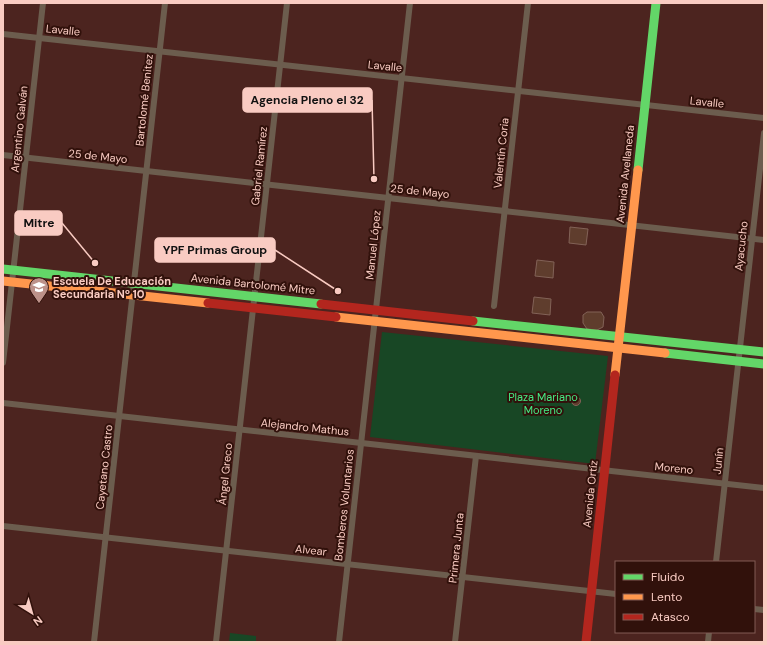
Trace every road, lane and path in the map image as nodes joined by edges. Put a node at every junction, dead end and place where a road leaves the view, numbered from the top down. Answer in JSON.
{"nodes":[{"id":1,"x":43,"y":3,"type":"edge"},
{"id":2,"x":165,"y":3,"type":"edge"},
{"id":3,"x":287,"y":3,"type":"edge"},
{"id":4,"x":410,"y":3,"type":"edge"},
{"id":5,"x":528,"y":3,"type":"edge"},
{"id":6,"x":656,"y":3,"type":"edge"},
{"id":7,"x":3,"y":34,"type":"edge"},
{"id":8,"x":39,"y":38,"type":"junction"},
{"id":9,"x":160,"y":51,"type":"junction"},
{"id":10,"x":281,"y":64,"type":"junction"},
{"id":11,"x":402,"y":78,"type":"junction"},
{"id":12,"x":518,"y":91,"type":"junction"},
{"id":13,"x":645,"y":105,"type":"junction"},
{"id":14,"x":764,"y":118,"type":"edge"},
{"id":15,"x":764,"y":133,"type":"edge"},
{"id":16,"x":3,"y":155,"type":"edge"},
{"id":17,"x":26,"y":158,"type":"junction"},
{"id":18,"x":147,"y":171,"type":"junction"},
{"id":19,"x":267,"y":184,"type":"junction"},
{"id":20,"x":388,"y":198,"type":"junction"},
{"id":21,"x":505,"y":211,"type":"junction"},
{"id":22,"x":632,"y":225,"type":"junction"},
{"id":23,"x":752,"y":238,"type":"junction"},
{"id":24,"x":764,"y":240,"type":"edge"},
{"id":25,"x":3,"y":269,"type":"edge"},
{"id":26,"x":13,"y":270,"type":"junction"},
{"id":27,"x":8,"y":281,"type":"edge"},
{"id":28,"x":134,"y":283,"type":"junction"},
{"id":29,"x":133,"y":295,"type":"junction"},
{"id":30,"x":255,"y":297,"type":"junction"},
{"id":31,"x":494,"y":306,"type":"dead end"},
{"id":32,"x":254,"y":308,"type":"junction"},
{"id":33,"x":376,"y":310,"type":"junction"},
{"id":34,"x":375,"y":322,"type":"junction"},
{"id":35,"x":620,"y":337,"type":"junction"},
{"id":36,"x":618,"y":348,"type":"junction"},
{"id":37,"x":740,"y":349,"type":"junction"},
{"id":38,"x":764,"y":352,"type":"edge"},
{"id":39,"x":739,"y":362,"type":"junction"},
{"id":40,"x":3,"y":363,"type":"edge"},
{"id":41,"x":764,"y":364,"type":"edge"},
{"id":42,"x":3,"y":403,"type":"edge"},
{"id":43,"x":119,"y":416,"type":"junction"},
{"id":44,"x":240,"y":430,"type":"junction"},
{"id":45,"x":361,"y":443,"type":"junction"},
{"id":46,"x":476,"y":456,"type":"junction"},
{"id":47,"x":605,"y":470,"type":"junction"},
{"id":48,"x":725,"y":483,"type":"junction"},
{"id":49,"x":764,"y":488,"type":"edge"},
{"id":50,"x":3,"y":526,"type":"edge"},
{"id":51,"x":106,"y":538,"type":"junction"},
{"id":52,"x":227,"y":551,"type":"junction"},
{"id":53,"x":716,"y":561,"type":"edge"},
{"id":54,"x":348,"y":564,"type":"junction"},
{"id":55,"x":462,"y":577,"type":"junction"},
{"id":56,"x":592,"y":591,"type":"junction"},
{"id":57,"x":615,"y":594,"type":"edge"},
{"id":58,"x":94,"y":642,"type":"edge"},
{"id":59,"x":216,"y":642,"type":"edge"},
{"id":60,"x":339,"y":642,"type":"edge"},
{"id":61,"x":455,"y":642,"type":"edge"},
{"id":62,"x":586,"y":642,"type":"edge"}],
"edges":[{"from":1,"to":8,"type":"street","name":"Argentino Galván"},
{"from":2,"to":9,"type":"street","name":"Bartolomé Benitez"},
{"from":3,"to":10,"type":"street","name":"Gabriel Ramírez"},
{"from":4,"to":11,"type":"street","name":"Manuel López"},
{"from":5,"to":12,"type":"street","name":"Valentín Coria"},
{"from":6,"to":13,"type":"main road","name":"Avenida Avellaneda"},
{"from":7,"to":8,"type":"street","name":"Lavalle"},
{"from":8,"to":9,"type":"street","name":"Lavalle"},
{"from":8,"to":17,"type":"street","name":"Argentino Galván"},
{"from":9,"to":10,"type":"street","name":"Lavalle"},
{"from":9,"to":18,"type":"street","name":"Bartolomé Benitez"},
{"from":10,"to":11,"type":"street","name":"Lavalle"},
{"from":10,"to":19,"type":"street","name":"Gabriel Ramírez"},
{"from":11,"to":12,"type":"street","name":"Lavalle"},
{"from":11,"to":20,"type":"street","name":"Manuel López"},
{"from":12,"to":13,"type":"street","name":"Lavalle"},
{"from":12,"to":21,"type":"street","name":"Valentín Coria"},
{"from":13,"to":14,"type":"street","name":"Lavalle"},
{"from":13,"to":22,"type":"main road","name":"Avenida Avellaneda"},
{"from":15,"to":23,"type":"street","name":"Ayacucho"},
{"from":16,"to":17,"type":"street","name":"25 de Mayo"},
{"from":17,"to":18,"type":"street","name":"25 de Mayo"},
{"from":17,"to":26,"type":"street","name":"Argentino Galván"},
{"from":18,"to":19,"type":"street","name":"25 de Mayo"},
{"from":18,"to":28,"type":"street","name":"Bartolomé Benitez"},
{"from":19,"to":20,"type":"street","name":"25 de Mayo"},
{"from":19,"to":30,"type":"street","name":"Gabriel Ramírez"},
{"from":20,"to":21,"type":"street","name":"25 de Mayo"},
{"from":20,"to":33,"type":"street","name":"Manuel López"},
{"from":21,"to":22,"type":"street","name":"25 de Mayo"},
{"from":21,"to":31,"type":"street","name":"Valentín Coria"},
{"from":22,"to":23,"type":"street","name":"25 de Mayo"},
{"from":22,"to":35,"type":"main road","name":"Avenida Avellaneda"},
{"from":23,"to":24,"type":"street","name":"25 de Mayo"},
{"from":23,"to":37,"type":"street","name":"Ayacucho"},
{"from":25,"to":26,"type":"main road","name":"Avenida Bartolomé Mitre"},
{"from":26,"to":27,"type":"street","name":"Argentino Galván"},
{"from":26,"to":28,"type":"main road","name":"Avenida Bartolomé Mitre"},
{"from":27,"to":29,"type":"main road"},
{"from":27,"to":40,"type":"street","name":"Argentino Galván"},
{"from":28,"to":29,"type":"street","name":"Bartolomé Benitez"},
{"from":28,"to":30,"type":"main road","name":"Avenida Bartolomé Mitre"},
{"from":29,"to":32,"type":"main road"},
{"from":29,"to":43,"type":"street","name":"Cayetano Castro"},
{"from":30,"to":32,"type":"street","name":"Gabriel Ramírez"},
{"from":30,"to":33,"type":"main road","name":"Avenida Bartolomé Mitre"},
{"from":32,"to":34,"type":"main road"},
{"from":32,"to":44,"type":"street","name":"Ángel Greco"},
{"from":33,"to":34,"type":"street","name":"Manuel López"},
{"from":33,"to":35,"type":"main road","name":"Avenida Bartolomé Mitre"},
{"from":34,"to":36,"type":"main road"},
{"from":34,"to":45,"type":"street","name":"Bomberos Voluntarios"},
{"from":35,"to":36,"type":"main road","name":"Avenida Avellaneda"},
{"from":35,"to":37,"type":"main road","name":"Avenida Bartolomé Mitre"},
{"from":36,"to":39,"type":"main road"},
{"from":36,"to":47,"type":"main road","name":"Avenida Ortíz"},
{"from":37,"to":38,"type":"main road","name":"Avenida Bartolomé Mitre"},
{"from":37,"to":39,"type":"street","name":"Ayacucho"},
{"from":39,"to":41,"type":"main road"},
{"from":39,"to":48,"type":"street","name":"Junín"},
{"from":42,"to":43,"type":"street","name":"Alejandro Mathus"},
{"from":43,"to":44,"type":"street","name":"Alejandro Mathus"},
{"from":43,"to":51,"type":"street","name":"Cayetano Castro"},
{"from":44,"to":45,"type":"street","name":"Alejandro Mathus"},
{"from":44,"to":52,"type":"street","name":"Ángel Greco"},
{"from":45,"to":46,"type":"street","name":"Alejandro Mathus"},
{"from":45,"to":54,"type":"street","name":"Bomberos Voluntarios"},
{"from":46,"to":47,"type":"street","name":"Alejandro Mathus"},
{"from":46,"to":55,"type":"street","name":"Primera Junta"},
{"from":47,"to":48,"type":"street","name":"Moreno"},
{"from":47,"to":56,"type":"main road","name":"Avenida Ortíz"},
{"from":48,"to":49,"type":"street","name":"Moreno"},
{"from":48,"to":53,"type":"street","name":"Junín"},
{"from":50,"to":51,"type":"street","name":"Alvear"},
{"from":51,"to":52,"type":"street","name":"Alvear"},
{"from":51,"to":58,"type":"street","name":"Cayetano Castro"},
{"from":52,"to":54,"type":"street","name":"Alvear"},
{"from":52,"to":59,"type":"street","name":"Ángel Greco"},
{"from":54,"to":55,"type":"street","name":"Alvear"},
{"from":54,"to":60,"type":"street","name":"Bomberos Voluntarios"},
{"from":55,"to":56,"type":"street","name":"Alvear"},
{"from":55,"to":61,"type":"street","name":"Primera Junta"},
{"from":56,"to":57,"type":"street","name":"Alvear"},
{"from":56,"to":62,"type":"main road","name":"Avenida Ortíz"}]}
